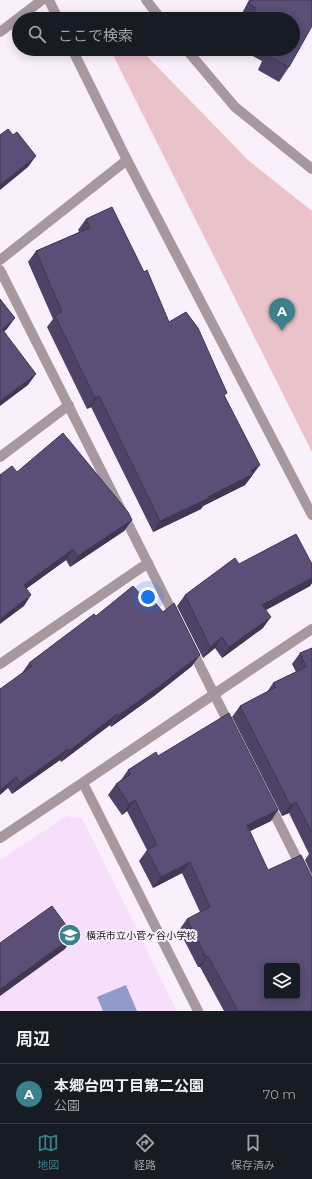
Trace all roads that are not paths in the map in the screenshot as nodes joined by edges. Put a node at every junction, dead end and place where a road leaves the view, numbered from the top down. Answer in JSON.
{"nodes":[{"id":1,"x":42,"y":0,"type":"edge"},
{"id":2,"x":49,"y":0,"type":"edge"},
{"id":3,"x":146,"y":0,"type":"edge"},
{"id":4,"x":26,"y":12,"type":"edge"},
{"id":5,"x":55,"y":12,"type":"edge"},
{"id":6,"x":155,"y":12,"type":"edge"},
{"id":7,"x":12,"y":23,"type":"edge"},
{"id":8,"x":0,"y":32,"type":"edge"},
{"id":9,"x":75,"y":56,"type":"edge"},
{"id":10,"x":192,"y":56,"type":"edge"},
{"id":11,"x":127,"y":160,"type":"junction"},
{"id":12,"x":312,"y":169,"type":"edge"},
{"id":13,"x":0,"y":260,"type":"edge"},
{"id":14,"x":0,"y":270,"type":"edge"},
{"id":15,"x":69,"y":405,"type":"junction"},
{"id":16,"x":0,"y":457,"type":"edge"},
{"id":17,"x":312,"y":515,"type":"edge"},
{"id":18,"x":148,"y":563,"type":"junction"},
{"id":19,"x":179,"y":625,"type":"edge"},
{"id":20,"x":312,"y":629,"type":"edge"},
{"id":21,"x":186,"y":639,"type":"edge"},
{"id":22,"x":0,"y":664,"type":"edge"},
{"id":23,"x":214,"y":694,"type":"junction"},
{"id":24,"x":235,"y":736,"type":"edge"},
{"id":25,"x":83,"y":783,"type":"junction"},
{"id":26,"x":263,"y":791,"type":"edge"},
{"id":27,"x":0,"y":838,"type":"edge"},
{"id":28,"x":312,"y":889,"type":"edge"},
{"id":29,"x":198,"y":1011,"type":"edge"}],
"edges":[{"from":1,"to":4,"type":"street"},
{"from":2,"to":5,"type":"street"},
{"from":3,"to":6,"type":"street"},
{"from":7,"to":8,"type":"street"},
{"from":9,"to":11,"type":"street"},
{"from":10,"to":12,"type":"street"},
{"from":11,"to":13,"type":"street"},
{"from":11,"to":17,"type":"street"},
{"from":14,"to":15,"type":"street"},
{"from":15,"to":16,"type":"street"},
{"from":15,"to":18,"type":"street"},
{"from":18,"to":19,"type":"street"},
{"from":18,"to":22,"type":"street"},
{"from":20,"to":23,"type":"street"},
{"from":21,"to":23,"type":"street"},
{"from":23,"to":24,"type":"street"},
{"from":23,"to":25,"type":"street"},
{"from":25,"to":27,"type":"street"},
{"from":25,"to":29,"type":"street"},
{"from":26,"to":28,"type":"street"}]}
